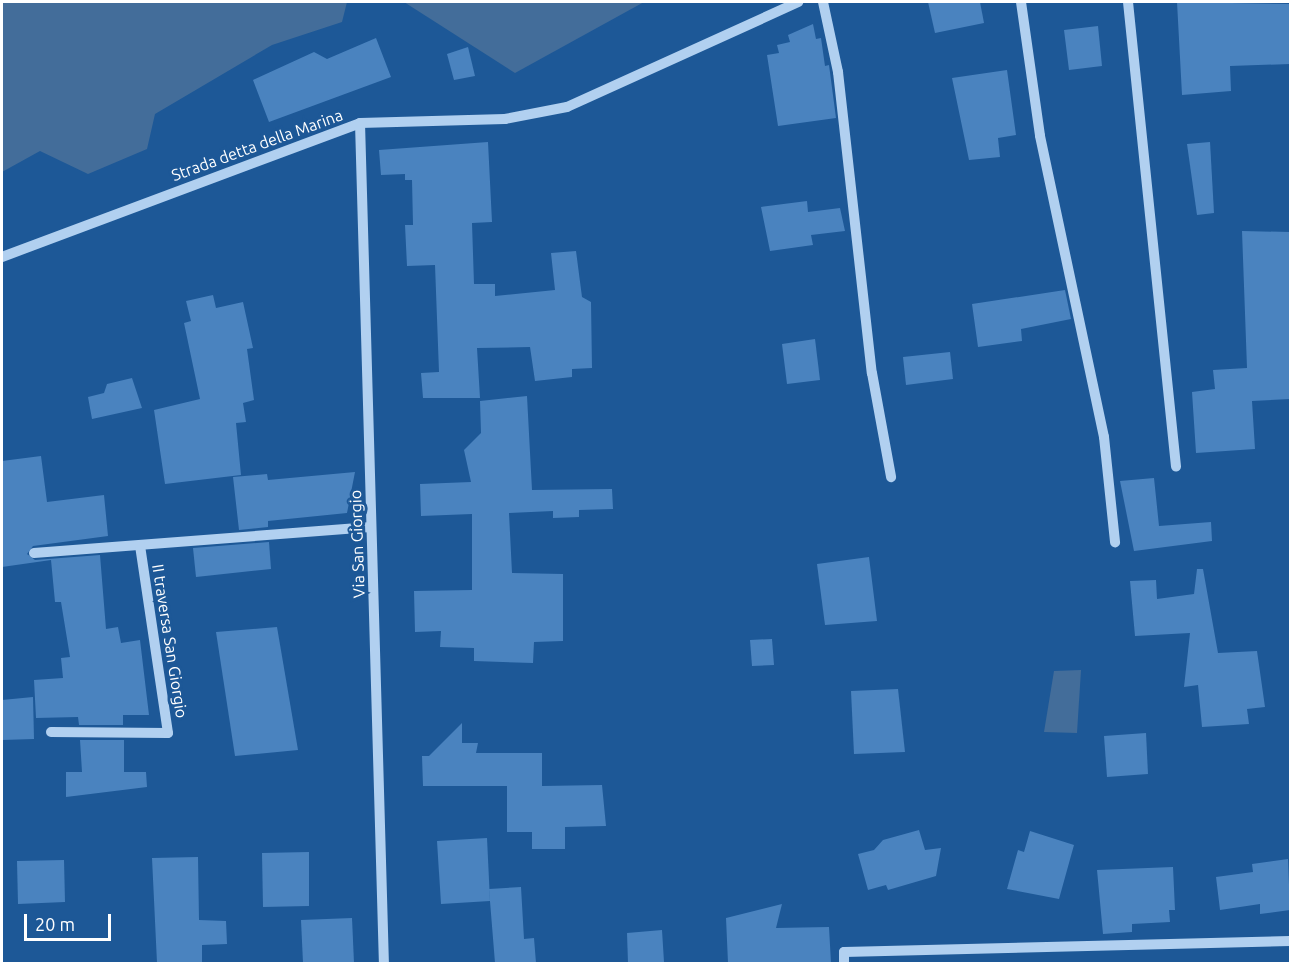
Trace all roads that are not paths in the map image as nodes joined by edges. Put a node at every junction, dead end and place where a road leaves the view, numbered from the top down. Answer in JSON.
{"nodes":[{"id":1,"x":798,"y":2,"type":"edge"},
{"id":2,"x":823,"y":2,"type":"edge"},
{"id":3,"x":1021,"y":2,"type":"edge"},
{"id":4,"x":1128,"y":2,"type":"edge"},
{"id":5,"x":360,"y":123,"type":"junction"},
{"id":6,"x":2,"y":257,"type":"edge"},
{"id":7,"x":1176,"y":467,"type":"dead end"},
{"id":8,"x":891,"y":477,"type":"dead end"},
{"id":9,"x":371,"y":526,"type":"junction"},
{"id":10,"x":1115,"y":542,"type":"dead end"},
{"id":11,"x":140,"y":545,"type":"junction"},
{"id":12,"x":34,"y":554,"type":"dead end"},
{"id":13,"x":51,"y":732,"type":"dead end"},
{"id":14,"x":1290,"y":941,"type":"edge"},
{"id":15,"x":384,"y":963,"type":"edge"},
{"id":16,"x":844,"y":963,"type":"edge"}],
"edges":[{"from":1,"to":5,"type":"street","name":"Strada detta della Marina"},
{"from":2,"to":8,"type":"street"},
{"from":3,"to":10,"type":"street"},
{"from":4,"to":7,"type":"street"},
{"from":5,"to":6,"type":"street","name":"Strada detta della Marina"},
{"from":5,"to":9,"type":"street","name":"Via San Giorgio"},
{"from":9,"to":11,"type":"street","name":"II traversa San Giorgio"},
{"from":9,"to":15,"type":"street","name":"Via San Giorgio"},
{"from":11,"to":12,"type":"street","name":"II traversa San Giorgio"},
{"from":11,"to":13,"type":"street","name":"II traversa San Giorgio"},
{"from":14,"to":16,"type":"street"}]}
